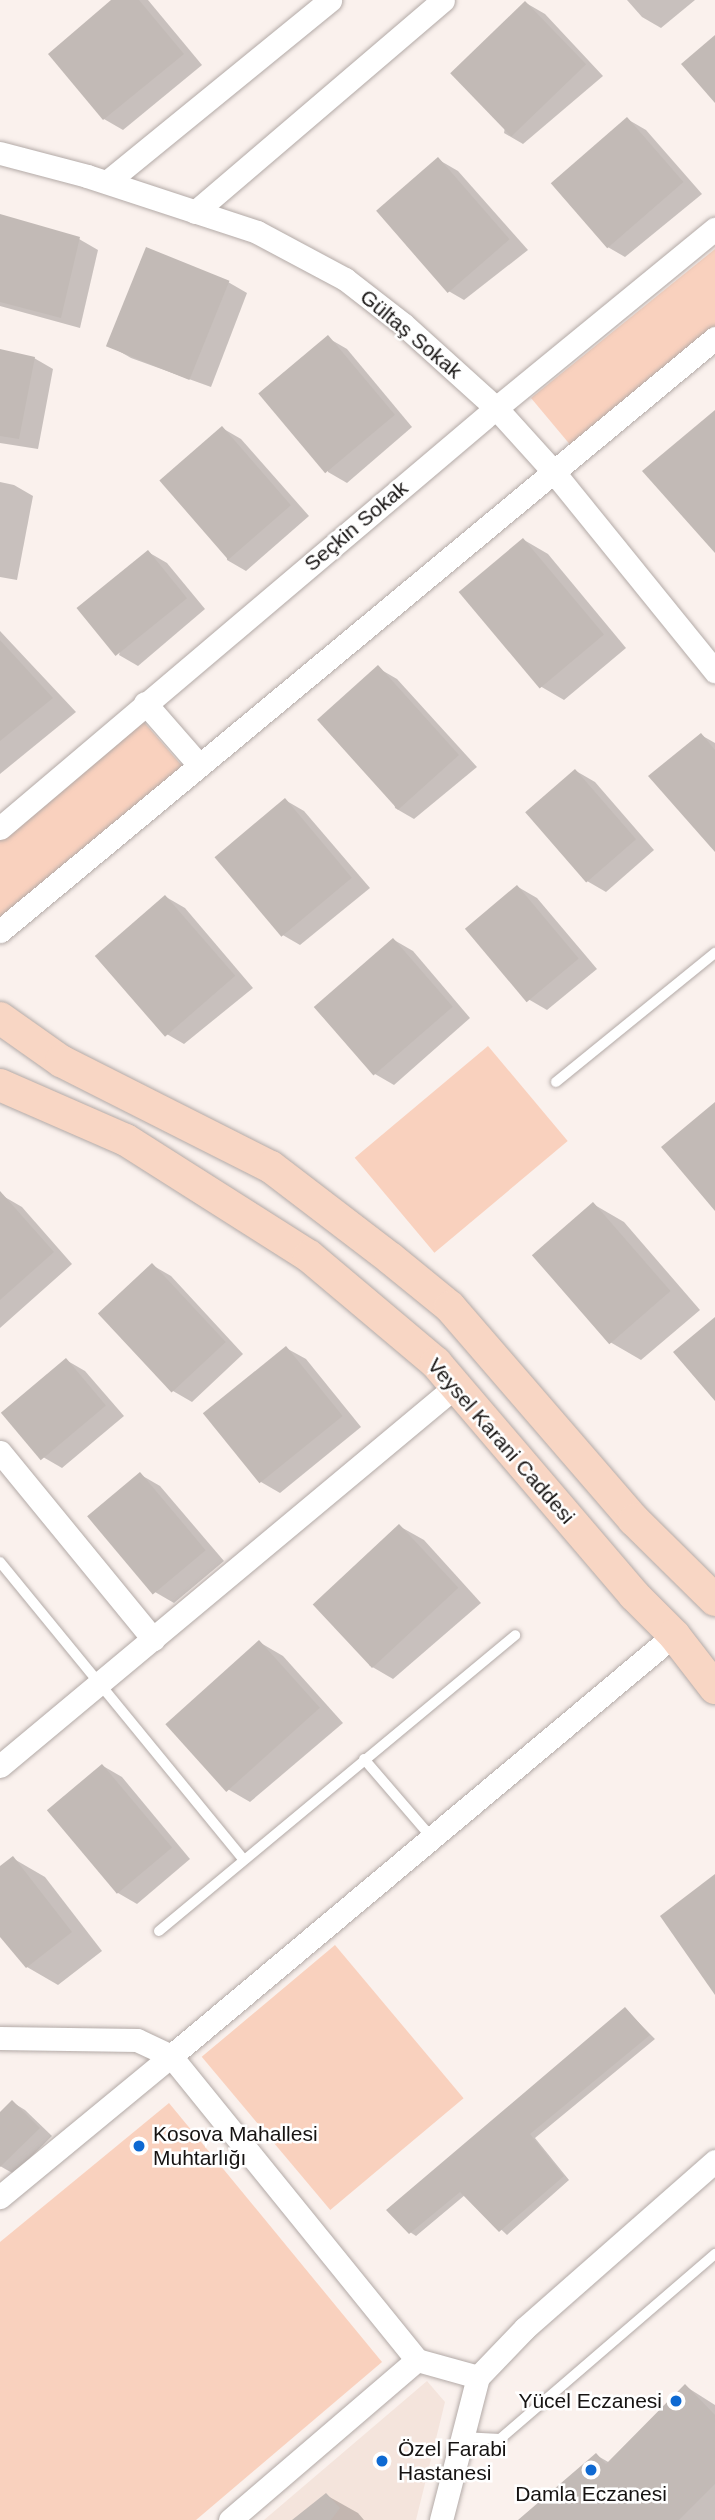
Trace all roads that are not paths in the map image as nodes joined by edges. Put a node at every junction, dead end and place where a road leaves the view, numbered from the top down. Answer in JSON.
{"nodes":[{"id":1,"x":330,"y":0,"type":"edge"},
{"id":2,"x":443,"y":0,"type":"edge"},
{"id":3,"x":0,"y":153,"type":"edge"},
{"id":4,"x":107,"y":182,"type":"junction"},
{"id":5,"x":195,"y":212,"type":"junction"},
{"id":6,"x":715,"y":229,"type":"edge"},
{"id":7,"x":715,"y":338,"type":"edge"},
{"id":8,"x":496,"y":408,"type":"junction"},
{"id":9,"x":552,"y":470,"type":"junction"},
{"id":10,"x":715,"y":671,"type":"edge"},
{"id":11,"x":145,"y":703,"type":"junction"},
{"id":12,"x":199,"y":765,"type":"junction"},
{"id":13,"x":0,"y":828,"type":"edge"},
{"id":14,"x":0,"y":931,"type":"edge"},
{"id":15,"x":715,"y":953,"type":"edge"},
{"id":16,"x":0,"y":1018,"type":"edge"},
{"id":17,"x":556,"y":1082,"type":"dead end"},
{"id":18,"x":0,"y":1085,"type":"edge"},
{"id":19,"x":456,"y":1386,"type":"junction"},
{"id":20,"x":0,"y":1452,"type":"edge"},
{"id":21,"x":0,"y":1562,"type":"edge"},
{"id":22,"x":715,"y":1600,"type":"edge"},
{"id":23,"x":515,"y":1635,"type":"dead end"},
{"id":24,"x":674,"y":1635,"type":"junction"},
{"id":25,"x":153,"y":1639,"type":"junction"},
{"id":26,"x":101,"y":1682,"type":"junction"},
{"id":27,"x":715,"y":1688,"type":"edge"},
{"id":28,"x":364,"y":1759,"type":"junction"},
{"id":29,"x":0,"y":1766,"type":"edge"},
{"id":30,"x":431,"y":1837,"type":"junction"},
{"id":31,"x":243,"y":1859,"type":"junction"},
{"id":32,"x":159,"y":1931,"type":"dead end"},
{"id":33,"x":0,"y":2038,"type":"edge"},
{"id":34,"x":171,"y":2056,"type":"junction"},
{"id":35,"x":715,"y":2161,"type":"edge"},
{"id":36,"x":0,"y":2197,"type":"edge"},
{"id":37,"x":715,"y":2254,"type":"edge"},
{"id":38,"x":417,"y":2360,"type":"junction"},
{"id":39,"x":478,"y":2377,"type":"junction"},
{"id":40,"x":462,"y":2437,"type":"junction"},
{"id":41,"x":230,"y":2520,"type":"edge"},
{"id":42,"x":441,"y":2520,"type":"edge"}],
"edges":[{"from":1,"to":4,"type":"street"},
{"from":2,"to":5,"type":"street"},
{"from":3,"to":4,"type":"street","name":"Gültaş Sokak"},
{"from":4,"to":5,"type":"street","name":"Gültaş Sokak"},
{"from":5,"to":8,"type":"street","name":"Gültaş Sokak"},
{"from":6,"to":8,"type":"street","name":"Seçkin Sokak"},
{"from":7,"to":9,"type":"street"},
{"from":8,"to":9,"type":"street","name":"Gültaş Sokak"},
{"from":8,"to":11,"type":"street","name":"Seçkin Sokak"},
{"from":9,"to":10,"type":"street","name":"Gültaş Sokak"},
{"from":9,"to":12,"type":"street"},
{"from":11,"to":12,"type":"street"},
{"from":11,"to":13,"type":"street","name":"Seçkin Sokak"},
{"from":12,"to":14,"type":"street"},
{"from":15,"to":17,"type":"lane"},
{"from":16,"to":22,"type":"main road"},
{"from":18,"to":19,"type":"main road","name":"Veysel Karani Caddesi"},
{"from":19,"to":24,"type":"main road","name":"Veysel Karani Caddesi"},
{"from":19,"to":25,"type":"street"},
{"from":20,"to":25,"type":"street"},
{"from":21,"to":26,"type":"lane"},
{"from":23,"to":28,"type":"lane"},
{"from":24,"to":27,"type":"main road","name":"Veysel Karani Caddesi"},
{"from":24,"to":30,"type":"street"},
{"from":25,"to":26,"type":"street"},
{"from":26,"to":29,"type":"street"},
{"from":26,"to":31,"type":"lane"},
{"from":28,"to":30,"type":"lane"},
{"from":28,"to":31,"type":"lane"},
{"from":30,"to":34,"type":"street"},
{"from":31,"to":32,"type":"lane"},
{"from":33,"to":34,"type":"street"},
{"from":34,"to":36,"type":"street"},
{"from":34,"to":38,"type":"street"},
{"from":35,"to":39,"type":"street"},
{"from":37,"to":40,"type":"lane"},
{"from":38,"to":39,"type":"street"},
{"from":38,"to":41,"type":"street"},
{"from":39,"to":40,"type":"street"},
{"from":40,"to":42,"type":"street"}]}
